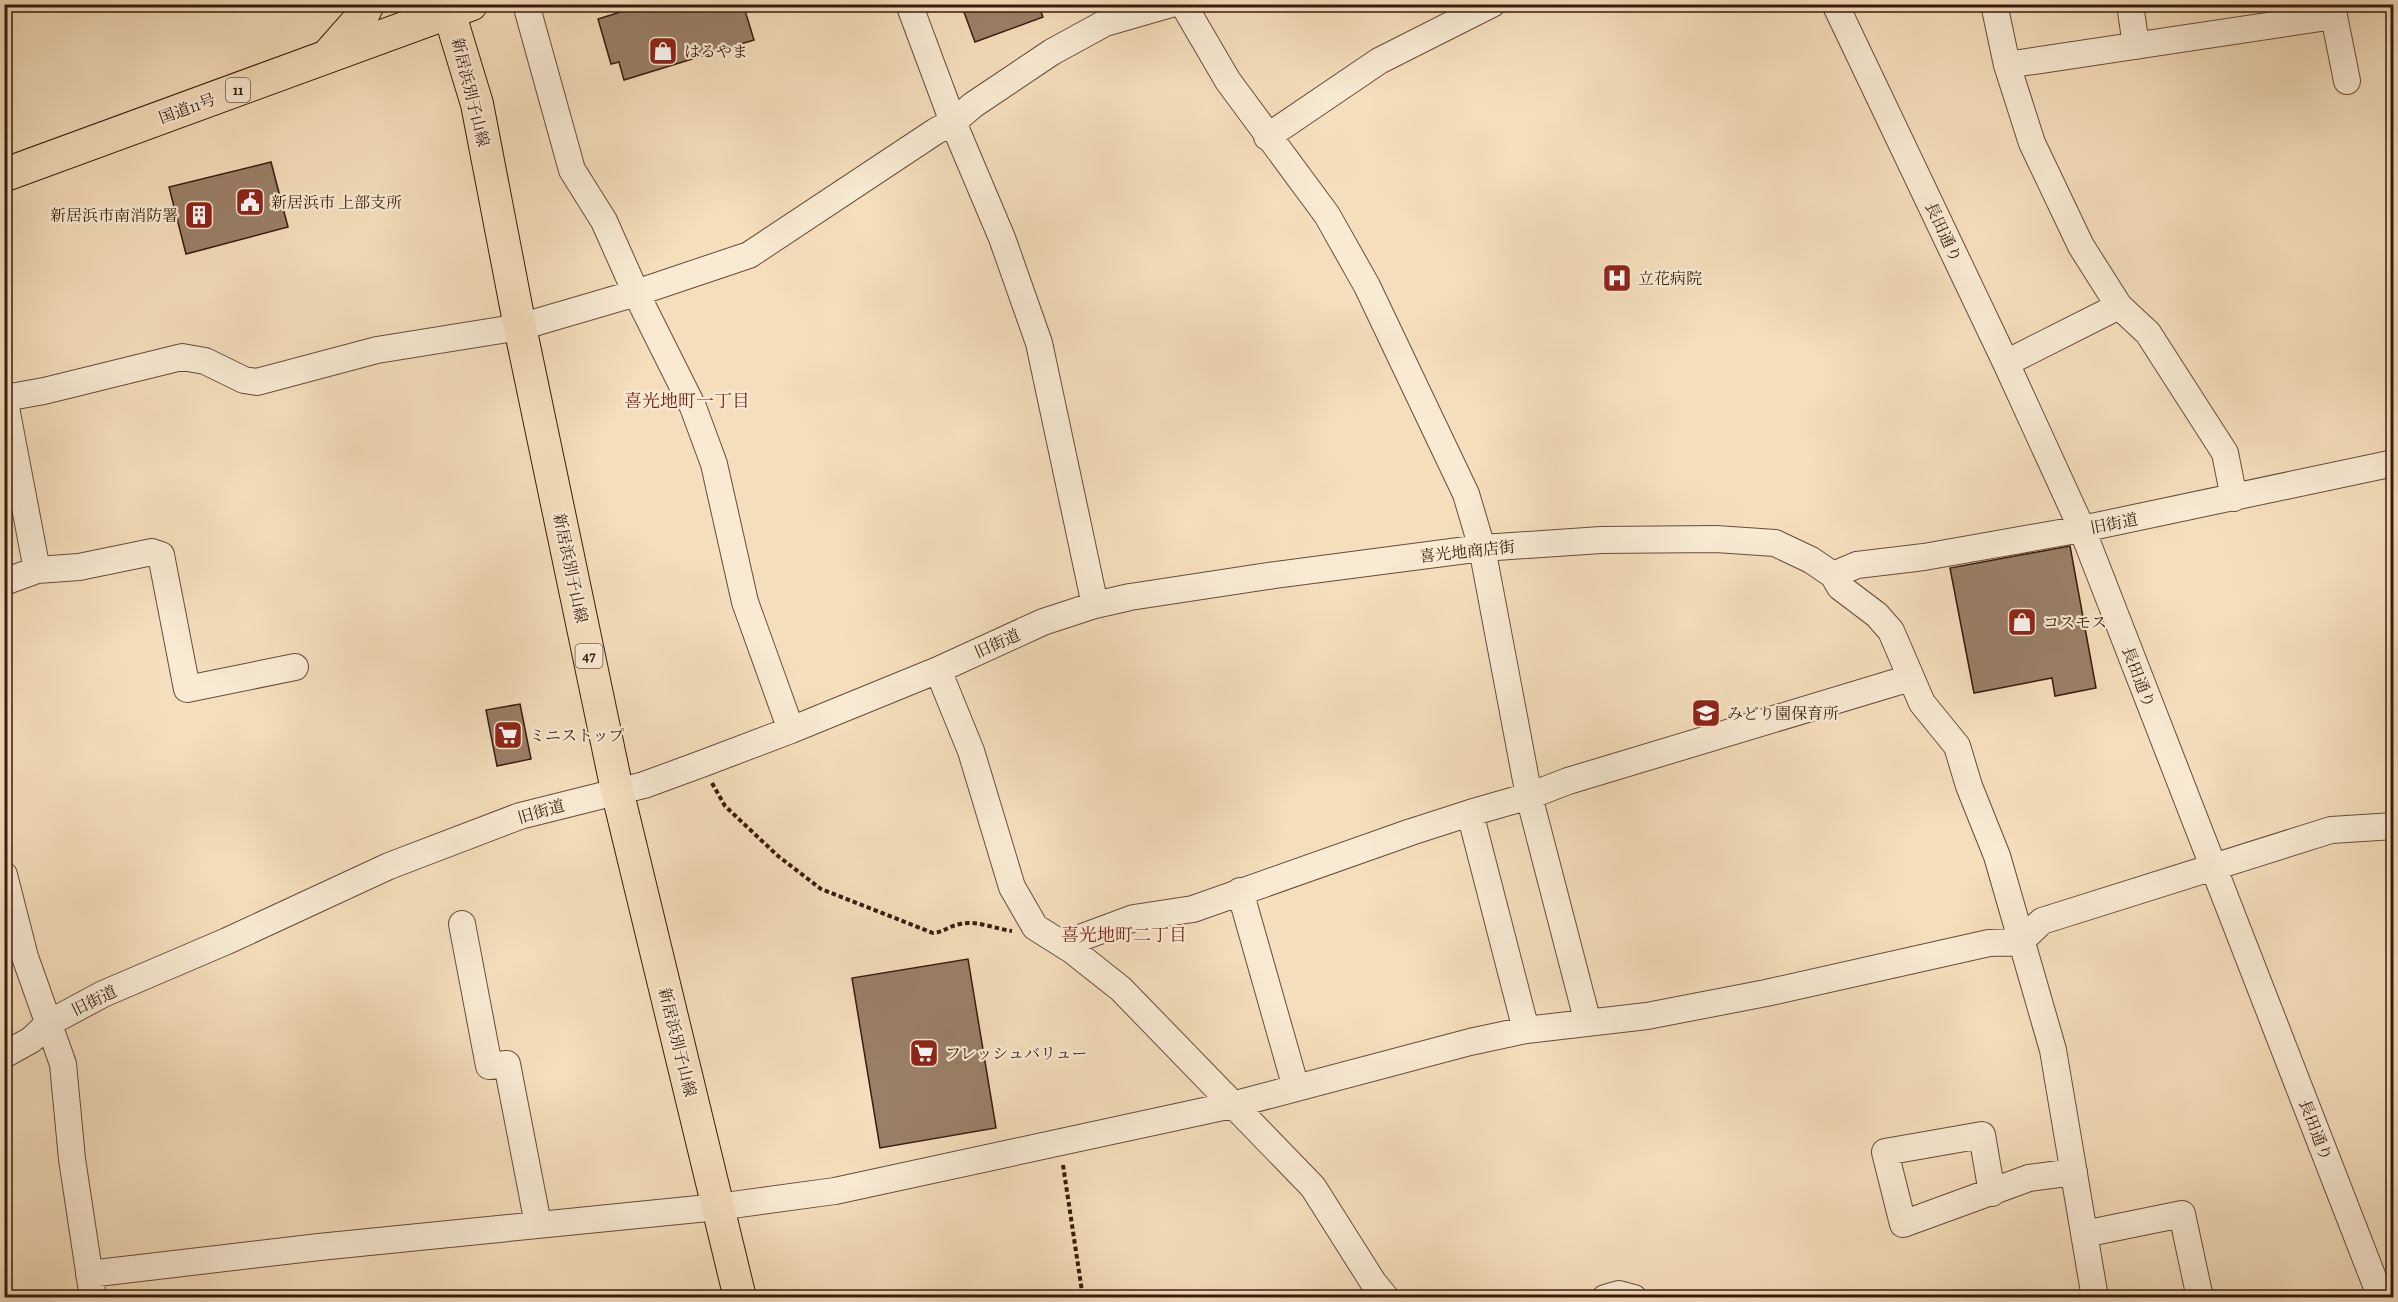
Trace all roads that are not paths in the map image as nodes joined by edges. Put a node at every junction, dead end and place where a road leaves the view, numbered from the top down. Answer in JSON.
{"nodes":[{"id":1,"x":368,"y":4,"type":"edge"},
{"id":2,"x":526,"y":4,"type":"edge"},
{"id":3,"x":909,"y":4,"type":"edge"},
{"id":4,"x":1171,"y":4,"type":"edge"},
{"id":5,"x":1183,"y":4,"type":"edge"},
{"id":6,"x":1492,"y":4,"type":"edge"},
{"id":7,"x":1835,"y":4,"type":"edge"},
{"id":8,"x":1994,"y":4,"type":"edge"},
{"id":9,"x":2130,"y":4,"type":"edge"},
{"id":10,"x":455,"y":7,"type":"edge"},
{"id":11,"x":2136,"y":46,"type":"junction"},
{"id":12,"x":326,"y":57,"type":"junction"},
{"id":13,"x":2007,"y":65,"type":"junction"},
{"id":14,"x":2347,"y":81,"type":"dead end"},
{"id":15,"x":953,"y":122,"type":"junction"},
{"id":16,"x":1267,"y":137,"type":"junction"},
{"id":17,"x":4,"y":175,"type":"edge"},
{"id":18,"x":636,"y":292,"type":"junction"},
{"id":19,"x":2119,"y":306,"type":"junction"},
{"id":20,"x":520,"y":327,"type":"junction"},
{"id":21,"x":2006,"y":363,"type":"junction"},
{"id":22,"x":5,"y":398,"type":"edge"},
{"id":23,"x":2394,"y":463,"type":"edge"},
{"id":24,"x":2234,"y":498,"type":"junction"},
{"id":25,"x":2082,"y":529,"type":"junction"},
{"id":26,"x":1482,"y":548,"type":"junction"},
{"id":27,"x":37,"y":570,"type":"junction"},
{"id":28,"x":1833,"y":575,"type":"junction"},
{"id":29,"x":4,"y":582,"type":"edge"},
{"id":30,"x":1095,"y":605,"type":"junction"},
{"id":31,"x":295,"y":667,"type":"dead end"},
{"id":32,"x":938,"y":670,"type":"junction"},
{"id":33,"x":1910,"y":678,"type":"junction"},
{"id":34,"x":792,"y":730,"type":"junction"},
{"id":35,"x":617,"y":790,"type":"junction"},
{"id":36,"x":1529,"y":796,"type":"junction"},
{"id":37,"x":1470,"y":813,"type":"junction"},
{"id":38,"x":2394,"y":826,"type":"edge"},
{"id":39,"x":2213,"y":868,"type":"junction"},
{"id":40,"x":4,"y":875,"type":"edge"},
{"id":41,"x":1240,"y":891,"type":"junction"},
{"id":42,"x":462,"y":924,"type":"dead end"},
{"id":43,"x":2020,"y":942,"type":"junction"},
{"id":44,"x":1073,"y":951,"type":"junction"},
{"id":45,"x":49,"y":1023,"type":"junction"},
{"id":46,"x":1588,"y":1023,"type":"junction"},
{"id":47,"x":1526,"y":1030,"type":"junction"},
{"id":48,"x":4,"y":1055,"type":"edge"},
{"id":49,"x":1296,"y":1088,"type":"junction"},
{"id":50,"x":1232,"y":1105,"type":"junction"},
{"id":51,"x":2074,"y":1172,"type":"junction"},
{"id":52,"x":1992,"y":1193,"type":"junction"},
{"id":53,"x":718,"y":1207,"type":"junction"},
{"id":54,"x":538,"y":1224,"type":"junction"},
{"id":55,"x":2084,"y":1234,"type":"junction"},
{"id":56,"x":91,"y":1286,"type":"edge"},
{"id":57,"x":740,"y":1298,"type":"edge"},
{"id":58,"x":1386,"y":1298,"type":"edge"},
{"id":59,"x":1605,"y":1298,"type":"edge"},
{"id":60,"x":1634,"y":1298,"type":"edge"},
{"id":61,"x":2095,"y":1298,"type":"edge"},
{"id":62,"x":2200,"y":1298,"type":"edge"},
{"id":63,"x":2381,"y":1298,"type":"edge"}],
"edges":[{"from":1,"to":12,"type":"main road"},
{"from":2,"to":18,"type":"street"},
{"from":3,"to":15,"type":"street"},
{"from":4,"to":15,"type":"street"},
{"from":5,"to":16,"type":"street"},
{"from":6,"to":16,"type":"street"},
{"from":7,"to":21,"type":"street","name":"長田通り"},
{"from":8,"to":13,"type":"street"},
{"from":9,"to":11,"type":"street"},
{"from":10,"to":12,"type":"highway","name":"国道11号","number":"11"},
{"from":10,"to":20,"type":"main road","name":"新居浜別子山線","number":"47"},
{"from":11,"to":13,"type":"street"},
{"from":11,"to":14,"type":"street"},
{"from":12,"to":17,"type":"highway","name":"国道11号","number":"11"},
{"from":13,"to":19,"type":"street"},
{"from":15,"to":18,"type":"street"},
{"from":15,"to":30,"type":"street"},
{"from":16,"to":26,"type":"street"},
{"from":18,"to":20,"type":"street"},
{"from":18,"to":34,"type":"street"},
{"from":19,"to":21,"type":"street"},
{"from":19,"to":24,"type":"street"},
{"from":20,"to":22,"type":"street"},
{"from":20,"to":35,"type":"main road","name":"新居浜別子山線","number":"47"},
{"from":21,"to":25,"type":"street","name":"長田通り"},
{"from":22,"to":27,"type":"street"},
{"from":23,"to":24,"type":"street","name":"旧街道"},
{"from":24,"to":25,"type":"street","name":"旧街道"},
{"from":25,"to":28,"type":"street","name":"旧街道"},
{"from":25,"to":39,"type":"street","name":"長田通り"},
{"from":26,"to":28,"type":"street","name":"喜光地商店街"},
{"from":26,"to":30,"type":"street","name":"喜光地商店街"},
{"from":26,"to":36,"type":"street"},
{"from":27,"to":29,"type":"street"},
{"from":27,"to":31,"type":"street"},
{"from":28,"to":33,"type":"street","name":"喜光地商店街"},
{"from":30,"to":32,"type":"street","name":"旧街道"},
{"from":32,"to":34,"type":"street","name":"旧街道"},
{"from":32,"to":44,"type":"street"},
{"from":33,"to":36,"type":"street"},
{"from":33,"to":43,"type":"street","name":"喜光地商店街"},
{"from":34,"to":35,"type":"street","name":"旧街道"},
{"from":35,"to":45,"type":"street","name":"旧街道"},
{"from":35,"to":53,"type":"main road","name":"新居浜別子山線","number":"47"},
{"from":36,"to":37,"type":"street"},
{"from":36,"to":46,"type":"street"},
{"from":37,"to":41,"type":"street"},
{"from":37,"to":47,"type":"street"},
{"from":38,"to":39,"type":"street"},
{"from":39,"to":43,"type":"street"},
{"from":39,"to":63,"type":"street","name":"長田通り"},
{"from":40,"to":45,"type":"street"},
{"from":41,"to":44,"type":"street"},
{"from":41,"to":49,"type":"street"},
{"from":42,"to":54,"type":"street"},
{"from":43,"to":46,"type":"street"},
{"from":43,"to":51,"type":"street","name":"喜光地商店街"},
{"from":44,"to":50,"type":"street"},
{"from":45,"to":48,"type":"street","name":"旧街道"},
{"from":45,"to":56,"type":"street"},
{"from":46,"to":47,"type":"street"},
{"from":47,"to":49,"type":"street"},
{"from":49,"to":50,"type":"street"},
{"from":50,"to":53,"type":"street"},
{"from":50,"to":58,"type":"street"},
{"from":51,"to":52,"type":"street"},
{"from":51,"to":55,"type":"street","name":"喜光地商店街"},
{"from":52,"to":52,"type":"street"},
{"from":53,"to":54,"type":"street"},
{"from":53,"to":57,"type":"main road","name":"新居浜別子山線","number":"47"},
{"from":54,"to":56,"type":"street"},
{"from":55,"to":61,"type":"street","name":"喜光地商店街"},
{"from":55,"to":62,"type":"street"},
{"from":59,"to":60,"type":"street"}]}
